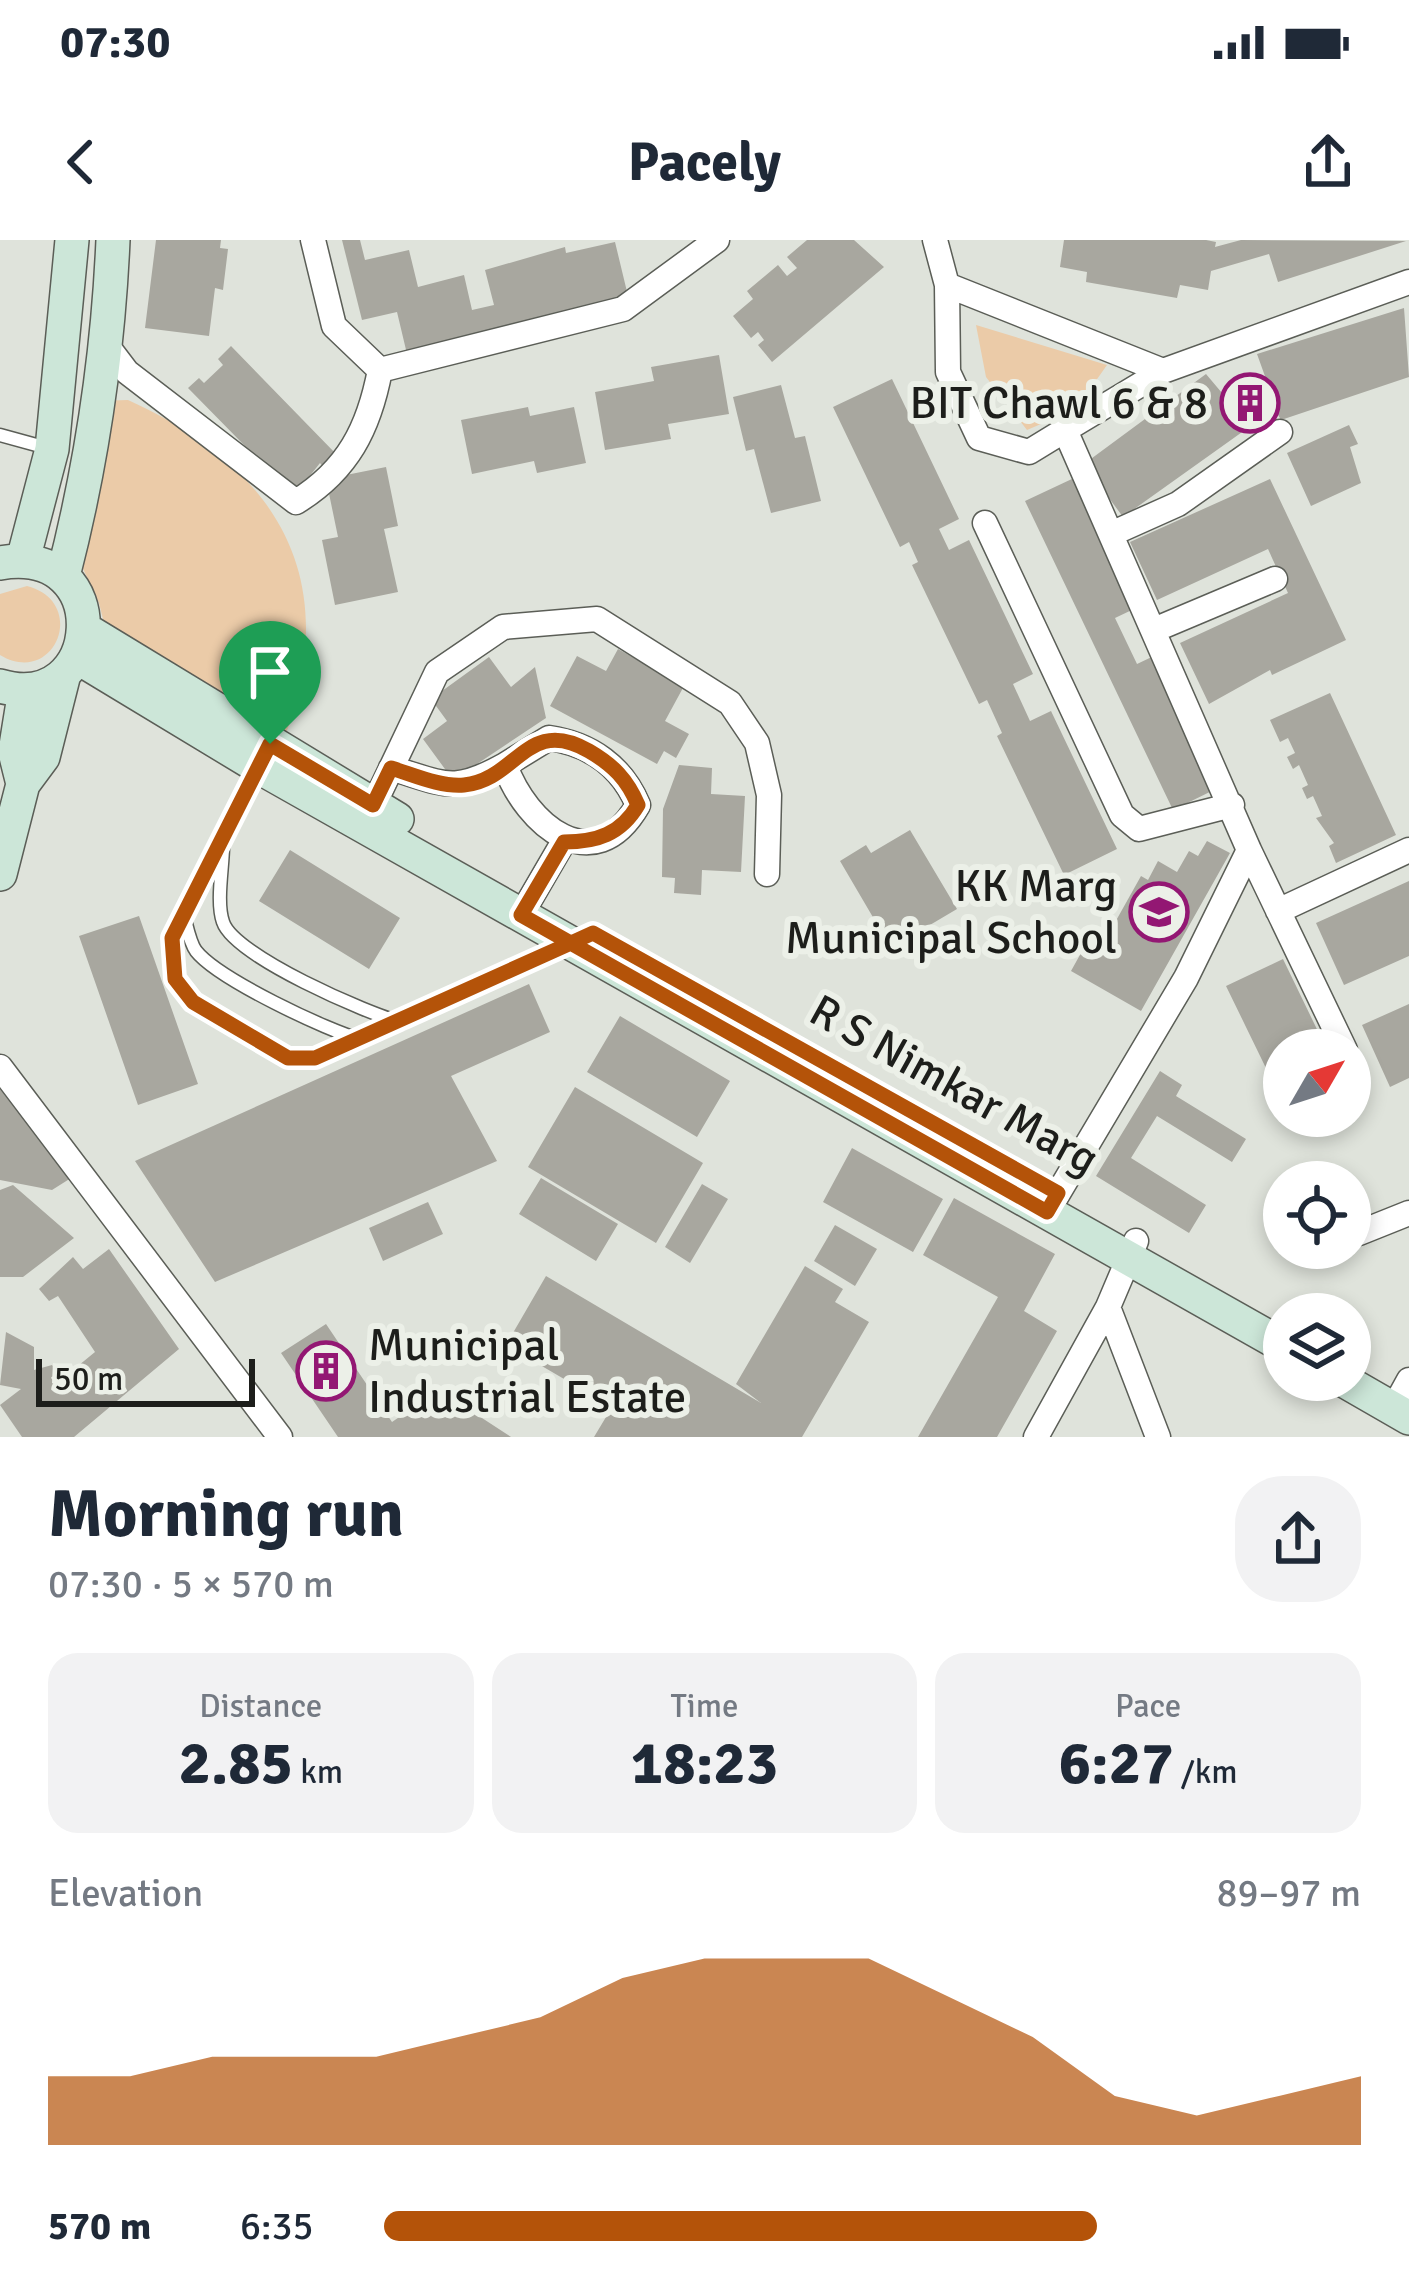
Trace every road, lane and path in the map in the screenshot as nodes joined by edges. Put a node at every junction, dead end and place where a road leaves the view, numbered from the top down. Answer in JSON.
{"nodes":[{"id":1,"x":72,"y":240,"type":"edge"},
{"id":2,"x":113,"y":240,"type":"edge"},
{"id":3,"x":313,"y":240,"type":"edge"},
{"id":4,"x":717,"y":240,"type":"edge"},
{"id":5,"x":934,"y":240,"type":"edge"},
{"id":6,"x":1409,"y":282,"type":"edge"},
{"id":7,"x":947,"y":285,"type":"junction"},
{"id":8,"x":108,"y":347,"type":"junction"},
{"id":9,"x":380,"y":370,"type":"junction"},
{"id":10,"x":1163,"y":370,"type":"junction"},
{"id":11,"x":1065,"y":430,"type":"junction"},
{"id":12,"x":1280,"y":432,"type":"dead end"},
{"id":13,"x":0,"y":434,"type":"edge"},
{"id":14,"x":52,"y":449,"type":"junction"},
{"id":15,"x":91,"y":456,"type":"junction"},
{"id":16,"x":985,"y":523,"type":"dead end"},
{"id":17,"x":1111,"y":534,"type":"junction"},
{"id":18,"x":11,"y":561,"type":"edge"},
{"id":19,"x":63,"y":576,"type":"junction"},
{"id":20,"x":1274,"y":579,"type":"dead end"},
{"id":21,"x":1154,"y":630,"type":"junction"},
{"id":22,"x":76,"y":654,"type":"junction"},
{"id":23,"x":13,"y":688,"type":"edge"},
{"id":24,"x":264,"y":755,"type":"junction"},
{"id":25,"x":505,"y":765,"type":"junction"},
{"id":26,"x":391,"y":768,"type":"junction"},
{"id":27,"x":23,"y":784,"type":"junction"},
{"id":28,"x":1232,"y":805,"type":"junction"},
{"id":29,"x":369,"y":815,"type":"junction"},
{"id":30,"x":564,"y":842,"type":"junction"},
{"id":31,"x":223,"y":843,"type":"junction"},
{"id":32,"x":1249,"y":850,"type":"junction"},
{"id":33,"x":1409,"y":850,"type":"edge"},
{"id":34,"x":0,"y":874,"type":"edge"},
{"id":35,"x":767,"y":874,"type":"dead end"},
{"id":36,"x":526,"y":906,"type":"junction"},
{"id":37,"x":1278,"y":911,"type":"junction"},
{"id":38,"x":184,"y":916,"type":"junction"},
{"id":39,"x":582,"y":938,"type":"junction"},
{"id":40,"x":404,"y":1023,"type":"junction"},
{"id":41,"x":1336,"y":1029,"type":"edge"},
{"id":42,"x":364,"y":1040,"type":"junction"},
{"id":43,"x":0,"y":1067,"type":"edge"},
{"id":44,"x":1052,"y":1203,"type":"junction"},
{"id":45,"x":1409,"y":1213,"type":"edge"},
{"id":46,"x":1371,"y":1228,"type":"edge"},
{"id":47,"x":1134,"y":1250,"type":"junction"},
{"id":48,"x":1108,"y":1306,"type":"junction"},
{"id":49,"x":1263,"y":1314,"type":"edge"},
{"id":50,"x":1263,"y":1333,"type":"edge"},
{"id":51,"x":1371,"y":1375,"type":"edge"},
{"id":52,"x":1371,"y":1388,"type":"edge"},
{"id":53,"x":1404,"y":1398,"type":"edge"},
{"id":54,"x":280,"y":1437,"type":"edge"},
{"id":55,"x":1036,"y":1437,"type":"edge"},
{"id":56,"x":1159,"y":1437,"type":"edge"}],
"edges":[{"from":1,"to":14,"type":"main road"},
{"from":2,"to":8,"type":"main road"},
{"from":3,"to":9,"type":"street"},
{"from":4,"to":9,"type":"street"},
{"from":5,"to":7,"type":"street"},
{"from":6,"to":10,"type":"street"},
{"from":7,"to":10,"type":"street"},
{"from":7,"to":11,"type":"street"},
{"from":8,"to":9,"type":"street"},
{"from":8,"to":15,"type":"main road"},
{"from":10,"to":11,"type":"street"},
{"from":11,"to":17,"type":"street"},
{"from":12,"to":17,"type":"street"},
{"from":13,"to":14,"type":"lane"},
{"from":14,"to":15,"type":"street"},
{"from":14,"to":18,"type":"main road"},
{"from":15,"to":19,"type":"main road"},
{"from":16,"to":28,"type":"street"},
{"from":17,"to":21,"type":"street"},
{"from":18,"to":19,"type":"main road"},
{"from":19,"to":22,"type":"main road"},
{"from":20,"to":21,"type":"street"},
{"from":21,"to":28,"type":"street"},
{"from":22,"to":23,"type":"main road"},
{"from":22,"to":24,"type":"main road","name":"R S Nimkar Marg"},
{"from":22,"to":27,"type":"main road"},
{"from":23,"to":27,"type":"main road"},
{"from":24,"to":29,"type":"main road","name":"R S Nimkar Marg"},
{"from":24,"to":31,"type":"lane"},
{"from":25,"to":26,"type":"street"},
{"from":25,"to":30,"type":"street"},
{"from":25,"to":30,"type":"street"},
{"from":26,"to":29,"type":"street"},
{"from":26,"to":35,"type":"street"},
{"from":27,"to":34,"type":"main road"},
{"from":28,"to":32,"type":"street"},
{"from":29,"to":36,"type":"main road","name":"R S Nimkar Marg"},
{"from":30,"to":36,"type":"street"},
{"from":31,"to":38,"type":"lane"},
{"from":31,"to":40,"type":"lane"},
{"from":32,"to":37,"type":"street"},
{"from":32,"to":44,"type":"street"},
{"from":33,"to":37,"type":"street"},
{"from":36,"to":39,"type":"main road","name":"R S Nimkar Marg"},
{"from":37,"to":41,"type":"street"},
{"from":38,"to":42,"type":"lane"},
{"from":38,"to":42,"type":"lane"},
{"from":39,"to":40,"type":"lane"},
{"from":39,"to":44,"type":"main road","name":"R S Nimkar Marg"},
{"from":40,"to":42,"type":"lane"},
{"from":43,"to":54,"type":"street"},
{"from":44,"to":47,"type":"main road","name":"R S Nimkar Marg"},
{"from":45,"to":46,"type":"street"},
{"from":47,"to":48,"type":"street"},
{"from":47,"to":49,"type":"main road","name":"R S Nimkar Marg"},
{"from":47,"to":50,"type":"main road","name":"R S Nimkar Marg"},
{"from":48,"to":55,"type":"street"},
{"from":48,"to":56,"type":"street"},
{"from":51,"to":53,"type":"main road"},
{"from":52,"to":53,"type":"main road"}]}
